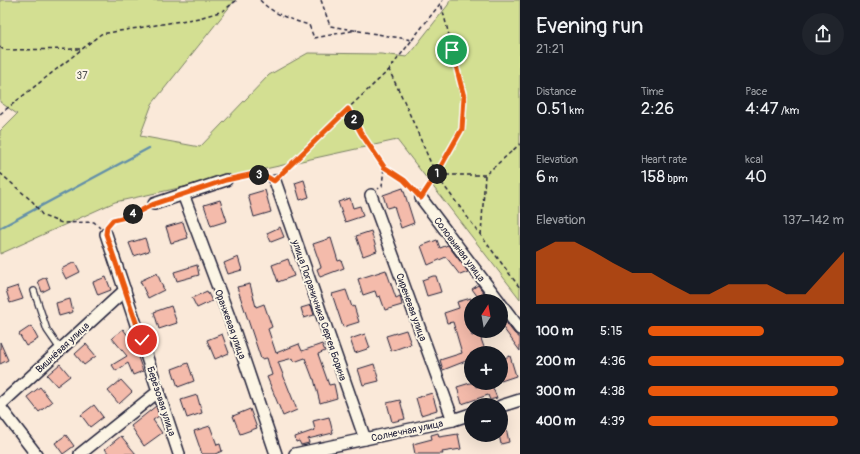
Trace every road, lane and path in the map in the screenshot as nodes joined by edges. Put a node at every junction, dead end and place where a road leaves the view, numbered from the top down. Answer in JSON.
{"nodes":[{"id":1,"x":237,"y":0,"type":"edge"},
{"id":2,"x":260,"y":0,"type":"edge"},
{"id":3,"x":321,"y":0,"type":"edge"},
{"id":4,"x":443,"y":0,"type":"edge"},
{"id":5,"x":441,"y":3,"type":"junction"},
{"id":6,"x":359,"y":30,"type":"junction"},
{"id":7,"x":412,"y":40,"type":"junction"},
{"id":8,"x":0,"y":47,"type":"edge"},
{"id":9,"x":82,"y":49,"type":"junction"},
{"id":10,"x":389,"y":70,"type":"junction"},
{"id":11,"x":348,"y":109,"type":"junction"},
{"id":12,"x":0,"y":114,"type":"edge"},
{"id":13,"x":520,"y":144,"type":"edge"},
{"id":14,"x":384,"y":167,"type":"junction"},
{"id":15,"x":0,"y":172,"type":"edge"},
{"id":16,"x":436,"y":175,"type":"junction"},
{"id":17,"x":485,"y":175,"type":"junction"},
{"id":18,"x":226,"y":180,"type":"joint"},
{"id":19,"x":274,"y":181,"type":"junction"},
{"id":20,"x":183,"y":194,"type":"junction"},
{"id":21,"x":371,"y":195,"type":"joint"},
{"id":22,"x":421,"y":198,"type":"junction"},
{"id":23,"x":154,"y":204,"type":"joint"},
{"id":24,"x":106,"y":234,"type":"junction"},
{"id":25,"x":481,"y":236,"type":"junction"},
{"id":26,"x":520,"y":288,"type":"edge"},
{"id":27,"x":125,"y":290,"type":"junction"},
{"id":28,"x":34,"y":291,"type":"dead end"},
{"id":29,"x":493,"y":294,"type":"edge"},
{"id":30,"x":508,"y":313,"type":"edge"},
{"id":31,"x":520,"y":329,"type":"edge"},
{"id":32,"x":60,"y":349,"type":"junction"},
{"id":33,"x":159,"y":391,"type":"junction"},
{"id":34,"x":520,"y":400,"type":"edge"},
{"id":35,"x":508,"y":404,"type":"edge"},
{"id":36,"x":0,"y":406,"type":"edge"},
{"id":37,"x":464,"y":416,"type":"edge"},
{"id":38,"x":453,"y":420,"type":"junction"},
{"id":39,"x":365,"y":439,"type":"junction"},
{"id":40,"x":36,"y":454,"type":"edge"},
{"id":41,"x":80,"y":454,"type":"edge"},
{"id":42,"x":179,"y":454,"type":"edge"},
{"id":43,"x":276,"y":454,"type":"edge"},
{"id":44,"x":295,"y":454,"type":"edge"}],
"edges":[{"from":1,"to":9,"type":"path"},
{"from":2,"to":6,"type":"path"},
{"from":3,"to":6,"type":"path"},
{"from":4,"to":5,"type":"path"},
{"from":5,"to":7,"type":"path"},
{"from":5,"to":16,"type":"path"},
{"from":6,"to":7,"type":"path"},
{"from":7,"to":10,"type":"path"},
{"from":8,"to":9,"type":"path"},
{"from":9,"to":12,"type":"path"},
{"from":10,"to":11,"type":"path"},
{"from":10,"to":16,"type":"path"},
{"from":11,"to":14,"type":"path"},
{"from":11,"to":19,"type":"path"},
{"from":13,"to":17,"type":"path"},
{"from":14,"to":21,"type":"path"},
{"from":14,"to":22,"type":"path"},
{"from":15,"to":24,"type":"path"},
{"from":16,"to":17,"type":"path"},
{"from":16,"to":22,"type":"path"},
{"from":16,"to":25,"type":"path"},
{"from":17,"to":25,"type":"path"},
{"from":18,"to":19,"type":"path"},
{"from":18,"to":20,"type":"street"},
{"from":19,"to":39,"type":"street","name":"улица Пограничника Сергея Борина"},
{"from":20,"to":23,"type":"street"},
{"from":20,"to":43,"type":"street","name":"Оранжевая улица"},
{"from":21,"to":38,"type":"street","name":"Сиреневая улица"},
{"from":22,"to":29,"type":"street","name":"Соловьиная улица"},
{"from":23,"to":24,"type":"path"},
{"from":24,"to":27,"type":"street","name":"Берёзовая улица"},
{"from":25,"to":26,"type":"path"},
{"from":27,"to":32,"type":"street","name":"Вишнёвая улица"},
{"from":27,"to":33,"type":"street","name":"Берёзовая улица"},
{"from":28,"to":32,"type":"lane"},
{"from":30,"to":31,"type":"street"},
{"from":32,"to":36,"type":"street","name":"Вишнёвая улица"},
{"from":33,"to":41,"type":"street"},
{"from":33,"to":42,"type":"street","name":"Берёзовая улица"},
{"from":34,"to":35,"type":"street"},
{"from":36,"to":40,"type":"street"},
{"from":37,"to":38,"type":"street","name":"Солнечная улица"},
{"from":38,"to":39,"type":"street","name":"Солнечная улица"},
{"from":39,"to":44,"type":"street","name":"Солнечная улица"}]}
